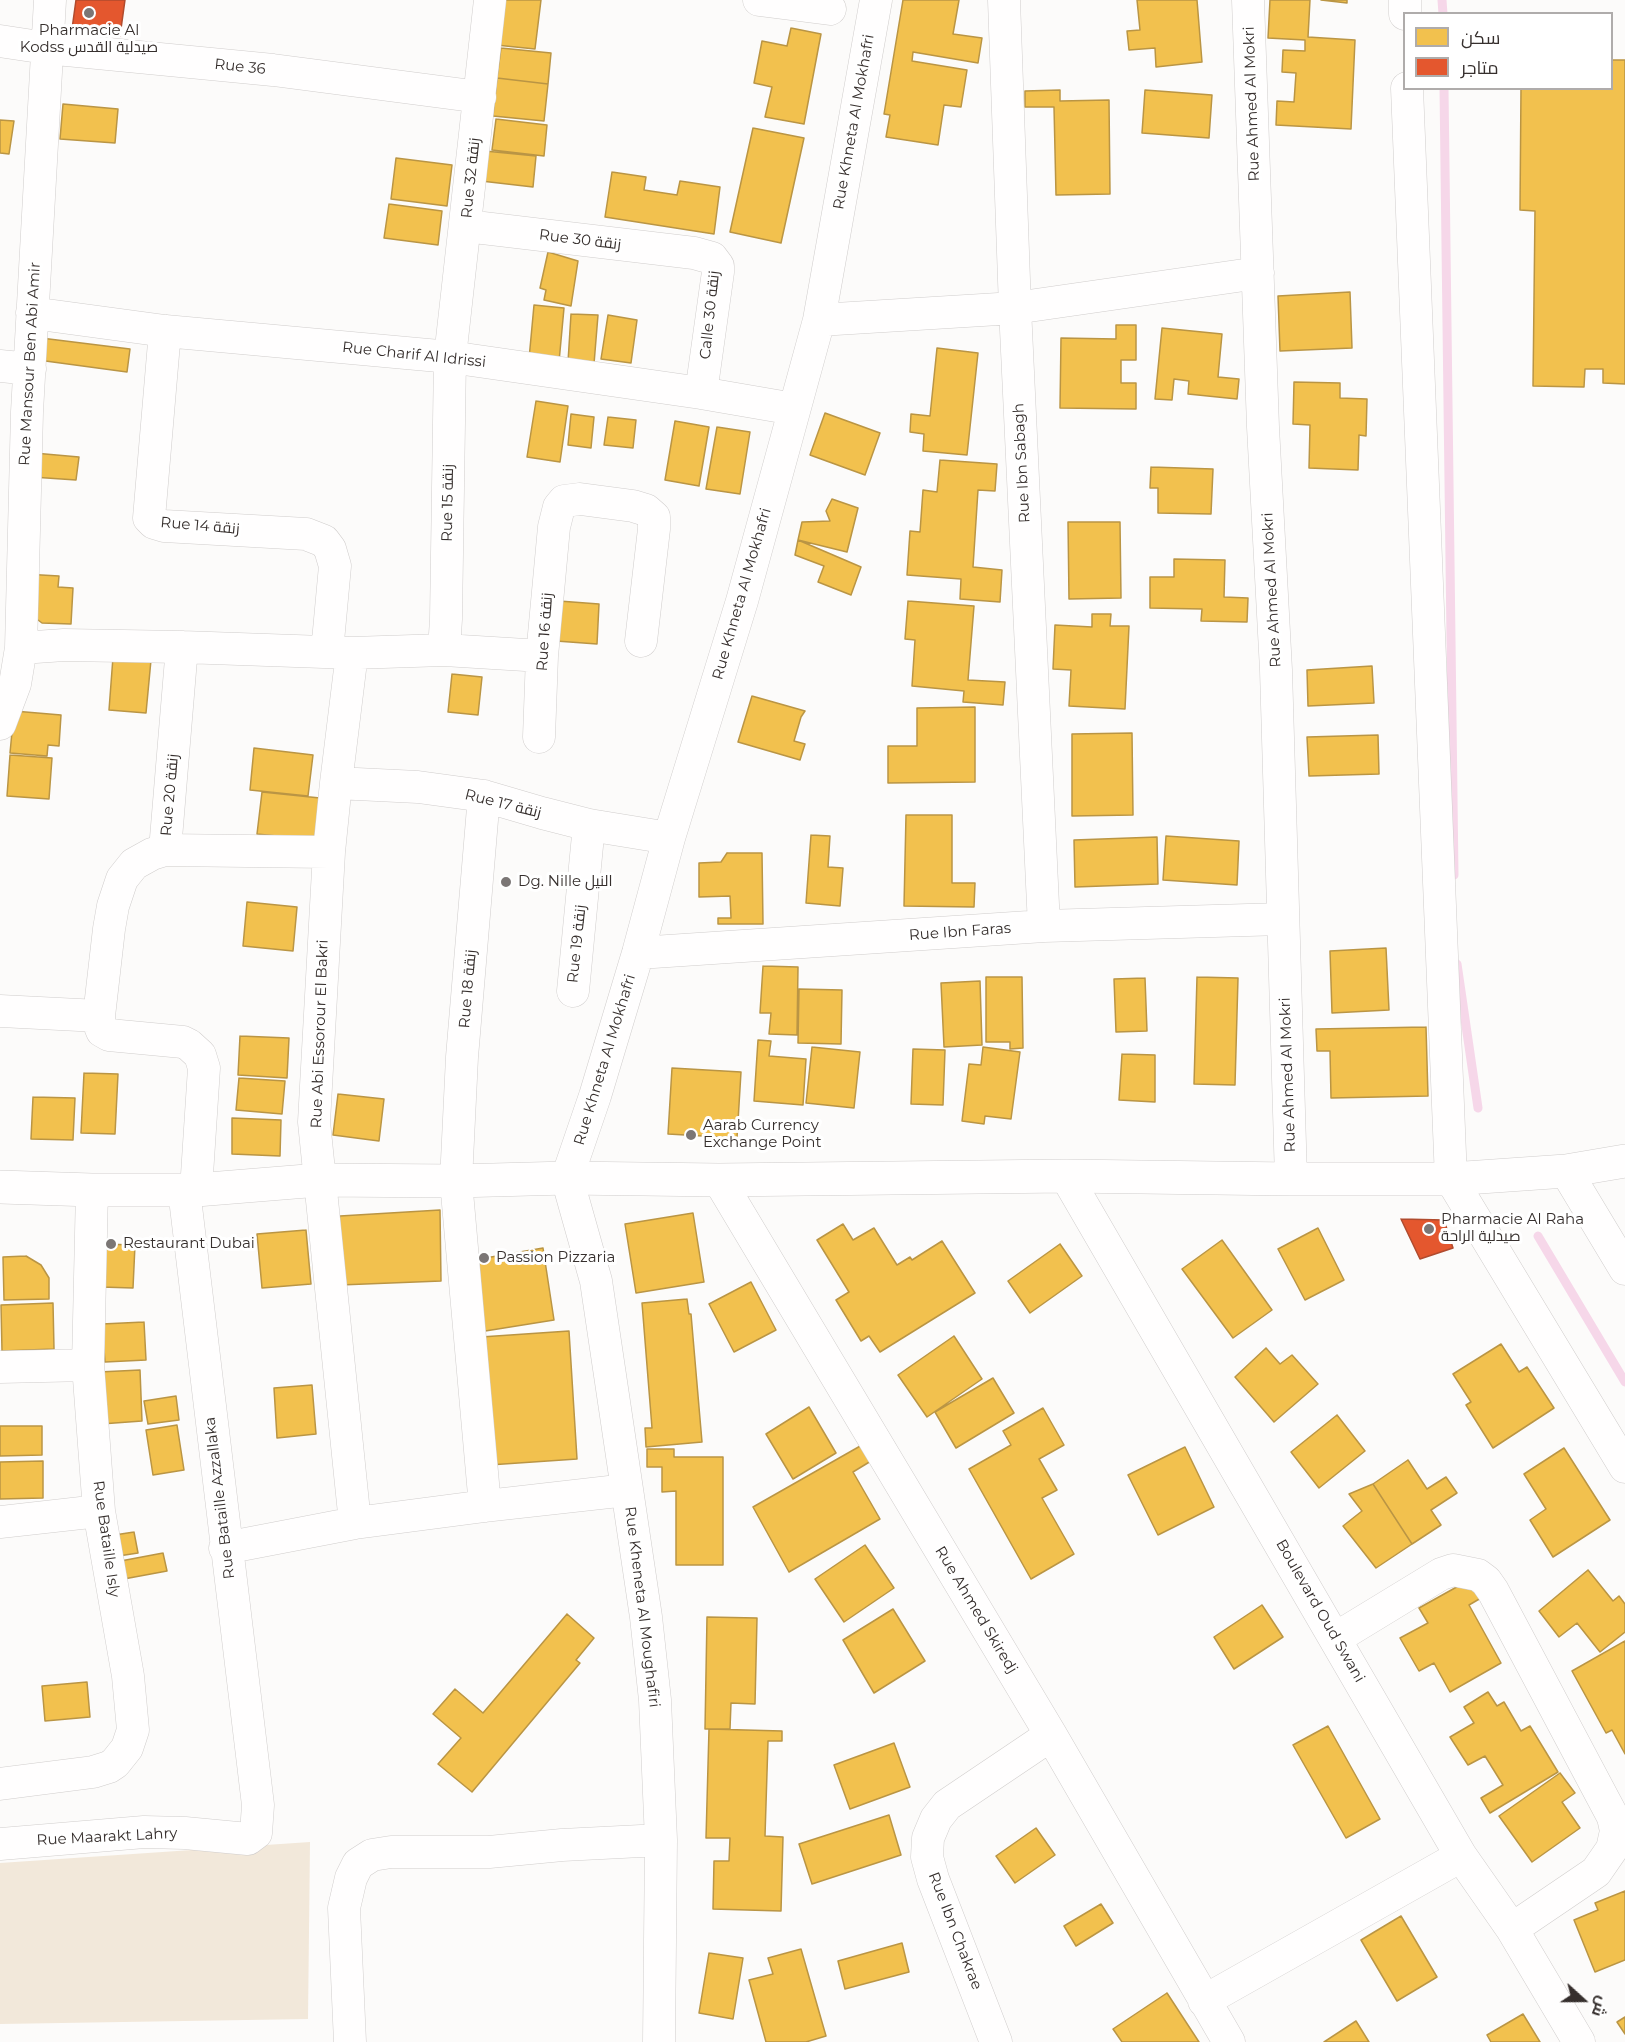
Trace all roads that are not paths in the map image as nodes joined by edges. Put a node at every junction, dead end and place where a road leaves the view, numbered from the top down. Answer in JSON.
{"nodes":[{"id":1,"x":50,"y":0,"type":"edge"},
{"id":2,"x":490,"y":0,"type":"edge"},
{"id":3,"x":759,"y":0,"type":"edge"},
{"id":4,"x":876,"y":0,"type":"edge"},
{"id":5,"x":1004,"y":0,"type":"edge"},
{"id":6,"x":1248,"y":0,"type":"edge"},
{"id":7,"x":830,"y":9,"type":"dead end"},
{"id":8,"x":0,"y":42,"type":"edge"},
{"id":9,"x":46,"y":48,"type":"junction"},
{"id":10,"x":1407,"y":90,"type":"edge"},
{"id":11,"x":480,"y":97,"type":"junction"},
{"id":12,"x":466,"y":226,"type":"junction"},
{"id":13,"x":694,"y":254,"type":"joint"},
{"id":14,"x":1258,"y":273,"type":"junction"},
{"id":15,"x":1015,"y":308,"type":"junction"},
{"id":16,"x":32,"y":313,"type":"junction"},
{"id":17,"x":819,"y":320,"type":"junction"},
{"id":18,"x":165,"y":331,"type":"junction"},
{"id":19,"x":450,"y":357,"type":"junction"},
{"id":20,"x":15,"y":368,"type":"edge"},
{"id":21,"x":701,"y":393,"type":"junction"},
{"id":22,"x":794,"y":409,"type":"junction"},
{"id":23,"x":640,"y":641,"type":"dead end"},
{"id":24,"x":183,"y":647,"type":"junction"},
{"id":25,"x":21,"y":648,"type":"junction"},
{"id":26,"x":444,"y":650,"type":"junction"},
{"id":27,"x":339,"y":653,"type":"junction"},
{"id":28,"x":542,"y":656,"type":"junction"},
{"id":29,"x":0,"y":724,"type":"edge"},
{"id":30,"x":539,"y":737,"type":"dead end"},
{"id":31,"x":336,"y":783,"type":"junction"},
{"id":32,"x":484,"y":796,"type":"junction"},
{"id":33,"x":589,"y":825,"type":"junction"},
{"id":34,"x":669,"y":838,"type":"junction"},
{"id":35,"x":165,"y":850,"type":"junction"},
{"id":36,"x":330,"y":852,"type":"junction"},
{"id":37,"x":1282,"y":919,"type":"junction"},
{"id":38,"x":1044,"y":926,"type":"junction"},
{"id":39,"x":638,"y":953,"type":"junction"},
{"id":40,"x":573,"y":991,"type":"dead end"},
{"id":41,"x":0,"y":1011,"type":"edge"},
{"id":42,"x":99,"y":1016,"type":"junction"},
{"id":43,"x":1625,"y":1161,"type":"edge"},
{"id":44,"x":1566,"y":1171,"type":"junction"},
{"id":45,"x":1066,"y":1176,"type":"junction"},
{"id":46,"x":567,"y":1178,"type":"junction"},
{"id":47,"x":1291,"y":1179,"type":"junction"},
{"id":48,"x":1451,"y":1179,"type":"junction"},
{"id":49,"x":319,"y":1180,"type":"junction"},
{"id":50,"x":719,"y":1180,"type":"junction"},
{"id":51,"x":456,"y":1182,"type":"junction"},
{"id":52,"x":0,"y":1187,"type":"edge"},
{"id":53,"x":92,"y":1190,"type":"junction"},
{"id":54,"x":190,"y":1190,"type":"junction"},
{"id":55,"x":1625,"y":1269,"type":"edge"},
{"id":56,"x":88,"y":1365,"type":"junction"},
{"id":57,"x":0,"y":1367,"type":"edge"},
{"id":58,"x":1625,"y":1467,"type":"edge"},
{"id":59,"x":627,"y":1490,"type":"junction"},
{"id":60,"x":484,"y":1506,"type":"junction"},
{"id":61,"x":99,"y":1511,"type":"junction"},
{"id":62,"x":0,"y":1522,"type":"edge"},
{"id":63,"x":355,"y":1523,"type":"junction"},
{"id":64,"x":225,"y":1548,"type":"junction"},
{"id":65,"x":1336,"y":1638,"type":"junction"},
{"id":66,"x":1051,"y":1736,"type":"junction"},
{"id":67,"x":0,"y":1784,"type":"edge"},
{"id":68,"x":258,"y":1805,"type":"joint"},
{"id":69,"x":661,"y":1840,"type":"junction"},
{"id":70,"x":0,"y":1844,"type":"edge"},
{"id":71,"x":1461,"y":1856,"type":"junction"},
{"id":72,"x":1512,"y":1929,"type":"junction"},
{"id":73,"x":1204,"y":2001,"type":"junction"},
{"id":74,"x":350,"y":2042,"type":"edge"},
{"id":75,"x":659,"y":2042,"type":"edge"},
{"id":76,"x":996,"y":2042,"type":"edge"},
{"id":77,"x":1228,"y":2042,"type":"edge"},
{"id":78,"x":1579,"y":2042,"type":"edge"}],
"edges":[{"from":1,"to":9,"type":"street","name":"Rue Mansour Ben Abi Amir"},
{"from":2,"to":11,"type":"street","name":"Rue 32 زنقة"},
{"from":3,"to":7,"type":"street"},
{"from":4,"to":17,"type":"street","name":"Rue Khneta Al Mokhafri"},
{"from":5,"to":15,"type":"street","name":"Rue Ibn Sabagh"},
{"from":6,"to":14,"type":"street","name":"Rue Ahmed Al Mokri"},
{"from":8,"to":9,"type":"street","name":"Rue 36"},
{"from":9,"to":11,"type":"street","name":"Rue 36"},
{"from":9,"to":16,"type":"street","name":"Rue Mansour Ben Abi Amir"},
{"from":10,"to":48,"type":"street"},
{"from":11,"to":12,"type":"street","name":"Rue 32 زنقة"},
{"from":12,"to":13,"type":"street","name":"Rue 30 زنقة"},
{"from":12,"to":19,"type":"street","name":"Rue 32 زنقة"},
{"from":13,"to":21,"type":"street","name":"Calle 30 زنقة"},
{"from":14,"to":15,"type":"street"},
{"from":14,"to":37,"type":"street","name":"Rue Ahmed Al Mokri"},
{"from":15,"to":17,"type":"street"},
{"from":15,"to":38,"type":"street","name":"Rue Ibn Sabagh"},
{"from":16,"to":18,"type":"street","name":"Rue Charif Al Idrissi"},
{"from":16,"to":20,"type":"street","name":"Rue Mansour Ben Abi Amir"},
{"from":17,"to":22,"type":"street","name":"Rue Khneta Al Mokhafri"},
{"from":18,"to":19,"type":"street","name":"Rue Charif Al Idrissi"},
{"from":18,"to":27,"type":"street","name":"Rue 14 زنقة"},
{"from":19,"to":21,"type":"street","name":"Rue Charif Al Idrissi"},
{"from":19,"to":26,"type":"street","name":"Rue 15 زنقة"},
{"from":20,"to":25,"type":"street","name":"Rue Mansour Ben Abi Amir"},
{"from":21,"to":22,"type":"street","name":"Rue Charif Al Idrissi"},
{"from":22,"to":34,"type":"street","name":"Rue Khneta Al Mokhafri"},
{"from":23,"to":28,"type":"street","name":"Rue 16 زنقة"},
{"from":24,"to":25,"type":"street"},
{"from":24,"to":27,"type":"street"},
{"from":24,"to":35,"type":"street","name":"Rue 20 زنقة"},
{"from":25,"to":29,"type":"street","name":"Rue Mansour Ben Abi Amir"},
{"from":26,"to":27,"type":"street"},
{"from":26,"to":28,"type":"street"},
{"from":27,"to":31,"type":"street","name":"Rue Abi Essorour El Bakri"},
{"from":28,"to":30,"type":"street","name":"Rue 16 زنقة"},
{"from":31,"to":32,"type":"street","name":"Rue 17 زنقة"},
{"from":31,"to":36,"type":"street","name":"Rue Abi Essorour El Bakri"},
{"from":32,"to":33,"type":"street","name":"Rue 17 زنقة"},
{"from":32,"to":51,"type":"street","name":"Rue 18 زنقة"},
{"from":33,"to":34,"type":"street","name":"Rue 17 زنقة"},
{"from":33,"to":40,"type":"street","name":"Rue 19 زنقة"},
{"from":34,"to":39,"type":"street","name":"Rue Khneta Al Mokhafri"},
{"from":35,"to":36,"type":"street","name":"Rue 20 زنقة"},
{"from":35,"to":42,"type":"street"},
{"from":36,"to":49,"type":"street","name":"Rue Abi Essorour El Bakri"},
{"from":37,"to":38,"type":"street","name":"Rue Ibn Faras"},
{"from":37,"to":47,"type":"street","name":"Rue Ahmed Al Mokri"},
{"from":38,"to":39,"type":"street","name":"Rue Ibn Faras"},
{"from":39,"to":46,"type":"street","name":"Rue Khneta Al Mokhafri"},
{"from":41,"to":42,"type":"street"},
{"from":42,"to":54,"type":"street","name":"Rue Bataille Azzallaka"},
{"from":43,"to":44,"type":"main road"},
{"from":44,"to":48,"type":"main road"},
{"from":44,"to":55,"type":"street"},
{"from":45,"to":47,"type":"main road"},
{"from":45,"to":50,"type":"main road"},
{"from":45,"to":65,"type":"street","name":"Boulevard Oud Swani"},
{"from":46,"to":50,"type":"main road"},
{"from":46,"to":51,"type":"main road"},
{"from":46,"to":59,"type":"street","name":"Rue Kheneta Al Moughafiri"},
{"from":47,"to":48,"type":"main road"},
{"from":48,"to":58,"type":"street"},
{"from":49,"to":51,"type":"main road"},
{"from":49,"to":54,"type":"main road"},
{"from":49,"to":63,"type":"street","name":"Rue Abi Essorour El Bakri"},
{"from":50,"to":66,"type":"street","name":"Rue Ahmed Skiredj"},
{"from":51,"to":60,"type":"street","name":"Rue 18 زنقة"},
{"from":52,"to":53,"type":"main road"},
{"from":53,"to":54,"type":"main road"},
{"from":53,"to":56,"type":"street","name":"Rue Bataille Isly"},
{"from":54,"to":64,"type":"street","name":"Rue Bataille Azzallaka"},
{"from":56,"to":57,"type":"street"},
{"from":56,"to":61,"type":"street","name":"Rue Bataille Isly"},
{"from":59,"to":60,"type":"street"},
{"from":59,"to":69,"type":"street","name":"Rue Kheneta Al Moughafiri"},
{"from":60,"to":63,"type":"street"},
{"from":61,"to":62,"type":"street"},
{"from":61,"to":67,"type":"street","name":"Rue Bataille Isly"},
{"from":63,"to":64,"type":"street"},
{"from":64,"to":68,"type":"street","name":"Rue Bataille Azzallaka"},
{"from":65,"to":71,"type":"street","name":"Boulevard Oud Swani"},
{"from":65,"to":72,"type":"street"},
{"from":66,"to":73,"type":"street","name":"Rue Ahmed Skiredj"},
{"from":66,"to":76,"type":"street","name":"Rue Ibn Chakrae"},
{"from":68,"to":70,"type":"street","name":"Rue Maarakt Lahry"},
{"from":69,"to":74,"type":"street"},
{"from":69,"to":75,"type":"street","name":"Rue Kheneta Al Moughafiri"},
{"from":71,"to":72,"type":"street","name":"Boulevard Oud Swani"},
{"from":71,"to":73,"type":"street"},
{"from":72,"to":78,"type":"street","name":"Boulevard Oud Swani"},
{"from":73,"to":77,"type":"street","name":"Rue Ahmed Skiredj"}]}
